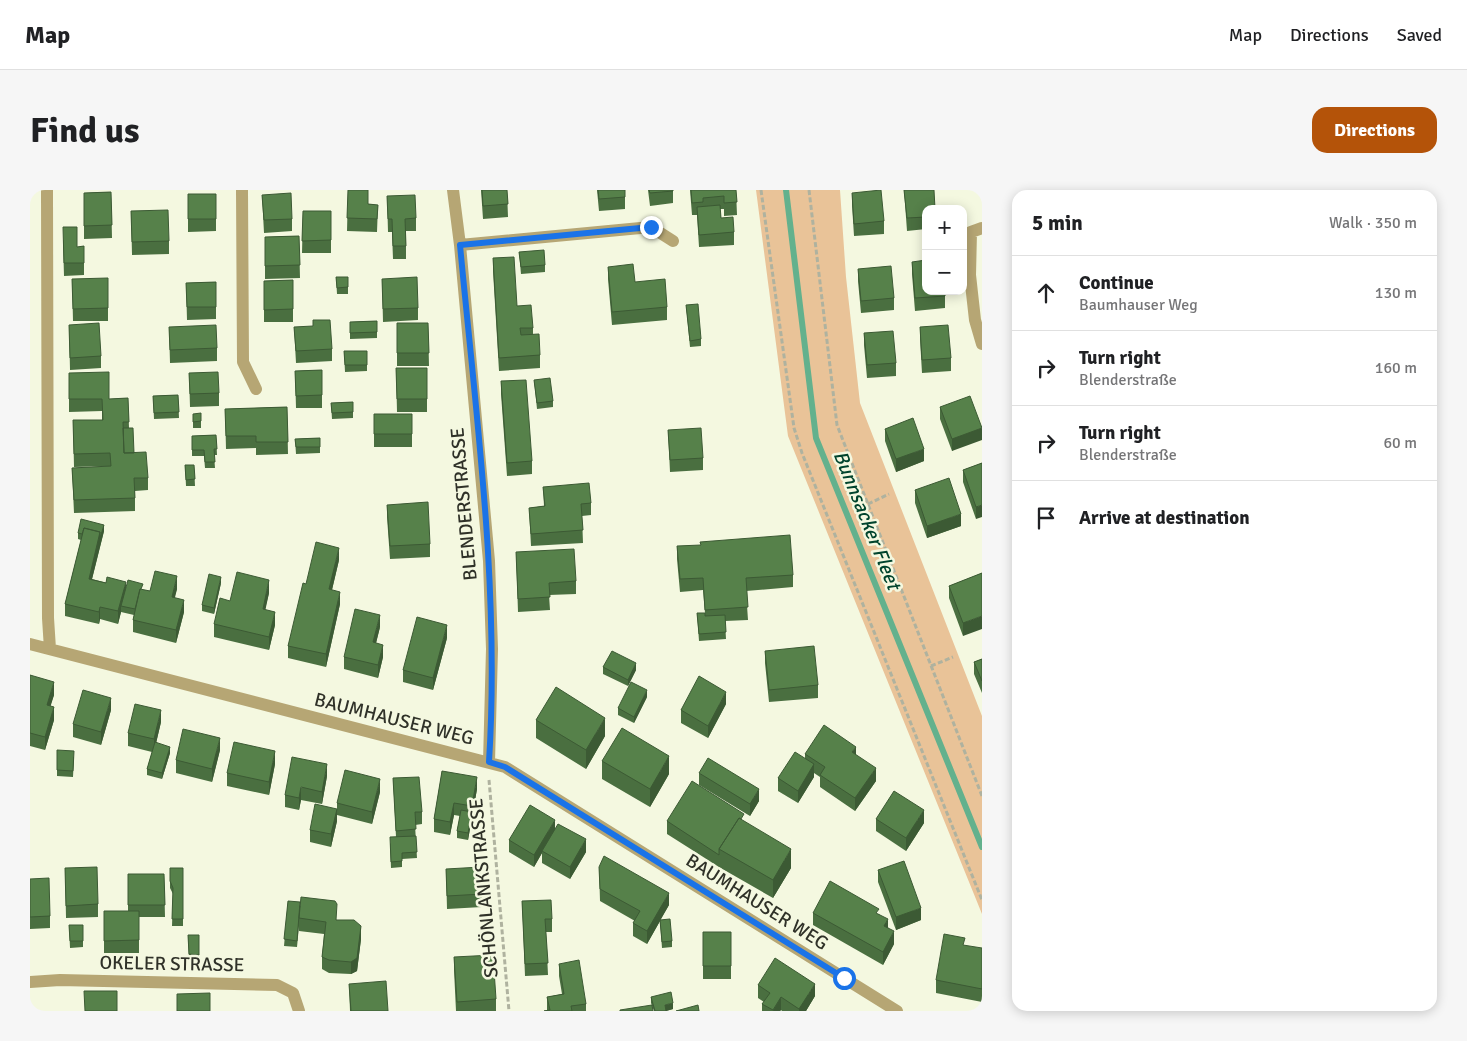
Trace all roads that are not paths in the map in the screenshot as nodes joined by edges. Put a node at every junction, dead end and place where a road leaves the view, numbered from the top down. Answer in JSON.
{"nodes":[{"id":1,"x":47,"y":190,"type":"edge"},
{"id":2,"x":242,"y":190,"type":"edge"},
{"id":3,"x":454,"y":190,"type":"edge"},
{"id":4,"x":982,"y":228,"type":"edge"},
{"id":5,"x":673,"y":241,"type":"dead end"},
{"id":6,"x":460,"y":245,"type":"junction"},
{"id":7,"x":982,"y":344,"type":"edge"},
{"id":8,"x":256,"y":389,"type":"dead end"},
{"id":9,"x":30,"y":644,"type":"edge"},
{"id":10,"x":50,"y":649,"type":"junction"},
{"id":11,"x":489,"y":762,"type":"junction"},
{"id":12,"x":30,"y":982,"type":"edge"},
{"id":13,"x":299,"y":1011,"type":"edge"},
{"id":14,"x":897,"y":1011,"type":"edge"}],
"edges":[{"from":1,"to":10,"type":"street"},
{"from":2,"to":8,"type":"street"},
{"from":3,"to":6,"type":"street","name":"BLENDERSTRASSE"},
{"from":4,"to":7,"type":"street"},
{"from":5,"to":6,"type":"street"},
{"from":6,"to":11,"type":"street","name":"BLENDERSTRASSE"},
{"from":9,"to":10,"type":"street","name":"BAUMHAUSER WEG"},
{"from":10,"to":11,"type":"street","name":"BAUMHAUSER WEG"},
{"from":11,"to":14,"type":"street","name":"BAUMHAUSER WEG"},
{"from":12,"to":13,"type":"street","name":"OKELER STRASSE"}]}
